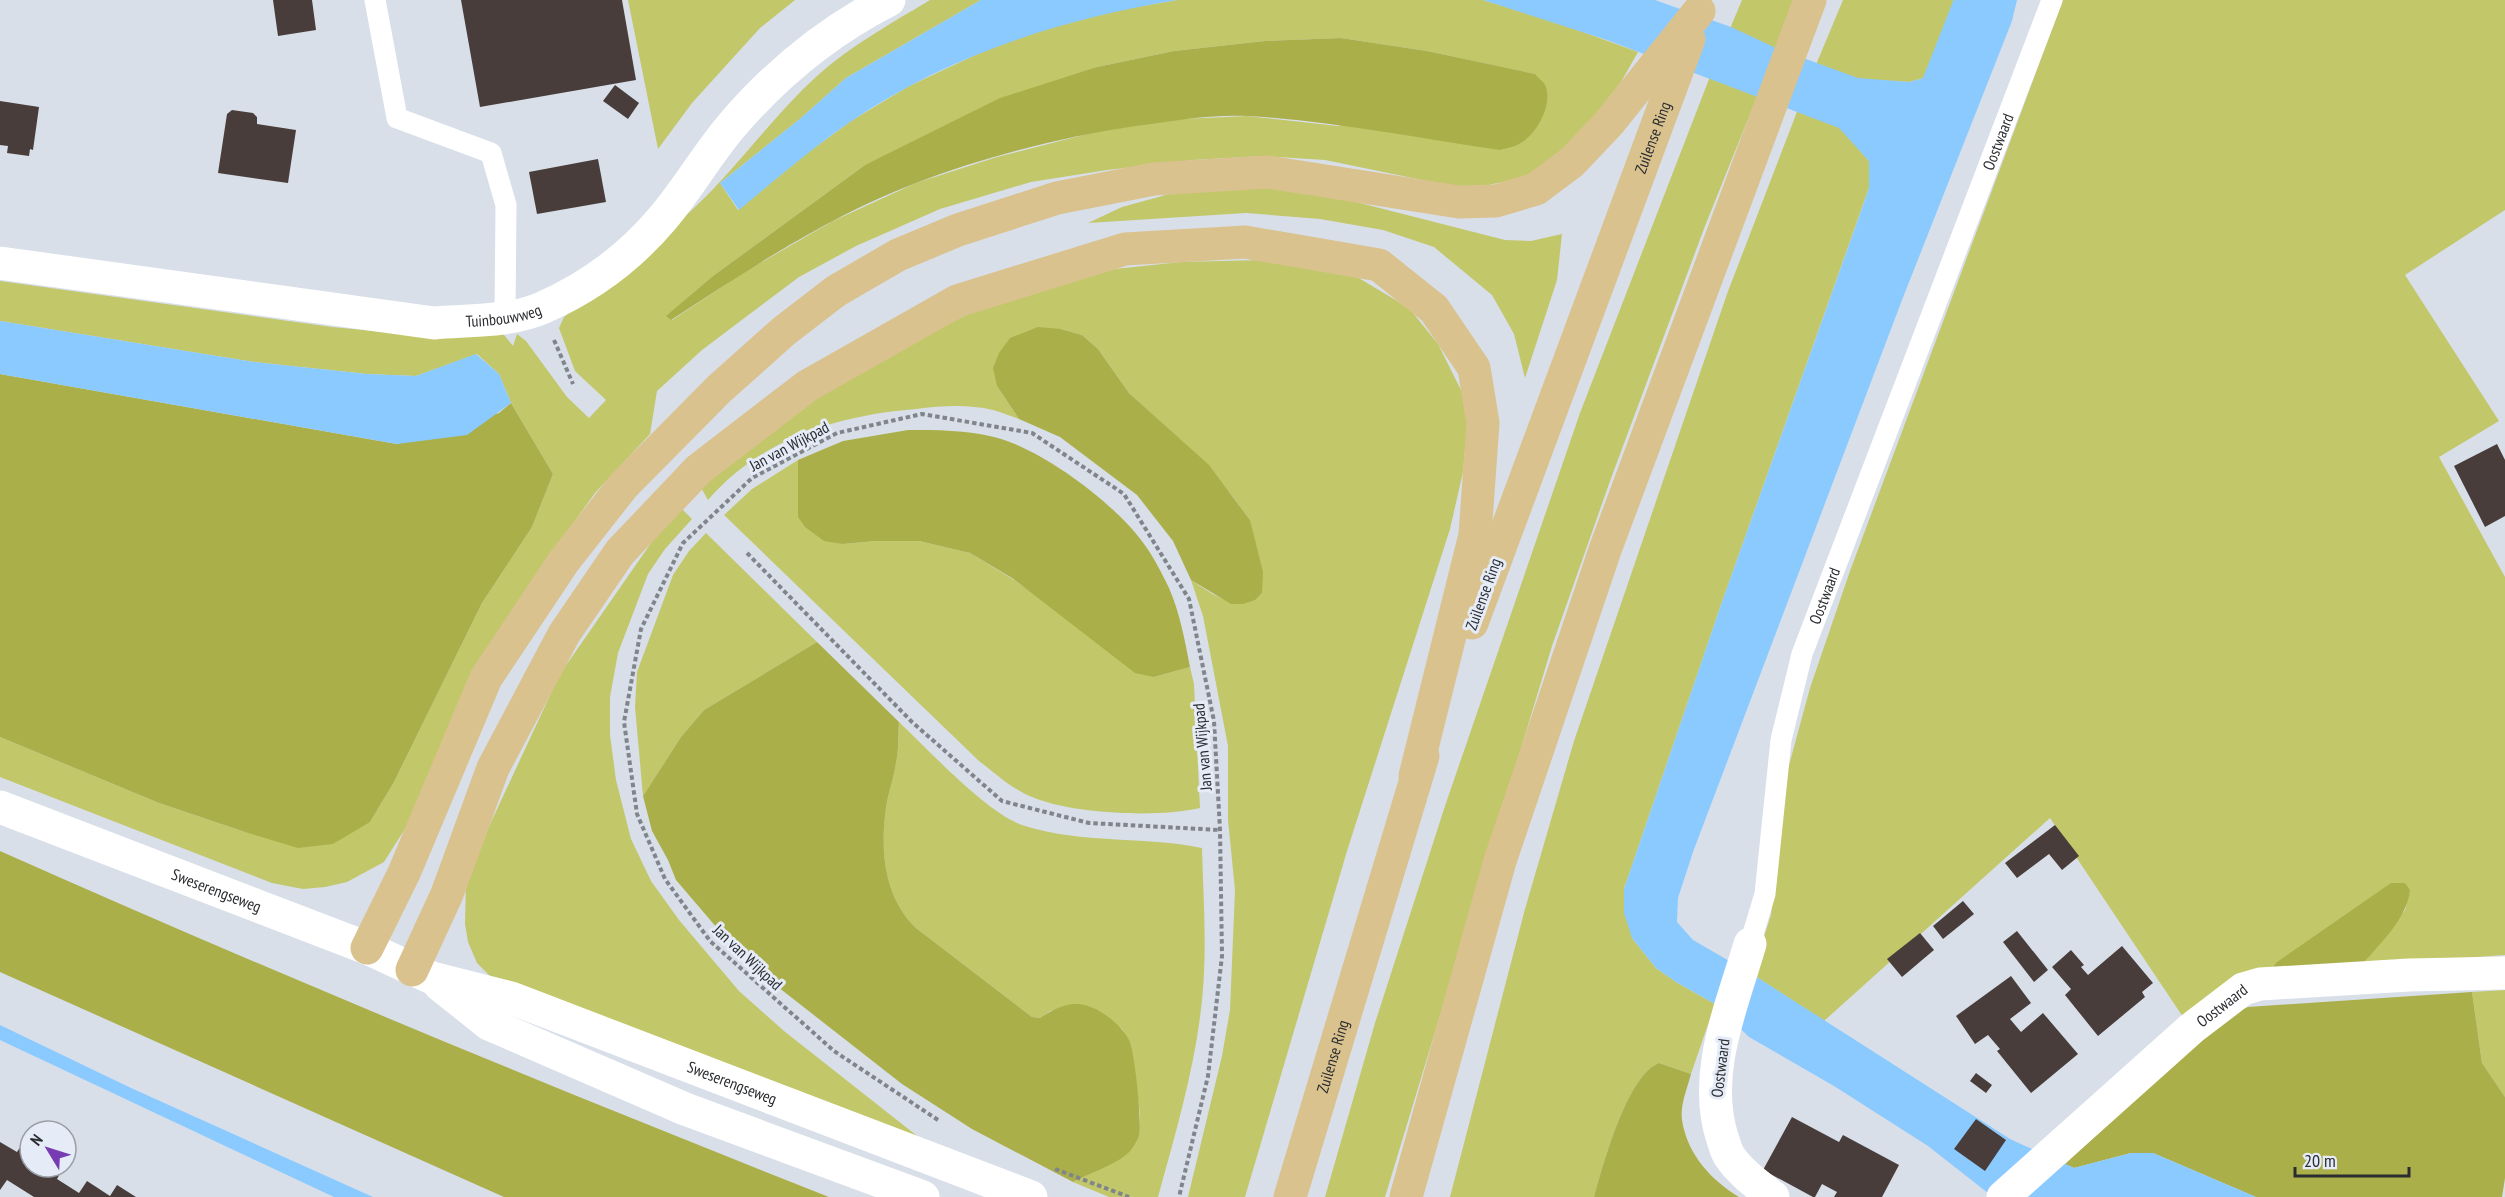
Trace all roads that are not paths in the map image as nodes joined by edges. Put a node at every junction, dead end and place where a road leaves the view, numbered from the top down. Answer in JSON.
{"nodes":[{"id":1,"x":375,"y":0,"type":"edge"},
{"id":2,"x":889,"y":0,"type":"edge"},
{"id":3,"x":1810,"y":0,"type":"edge"},
{"id":4,"x":2052,"y":0,"type":"edge"},
{"id":5,"x":1701,"y":5,"type":"edge"},
{"id":6,"x":0,"y":263,"type":"edge"},
{"id":7,"x":505,"y":316,"type":"junction"},
{"id":8,"x":1415,"y":776,"type":"junction"},
{"id":9,"x":0,"y":807,"type":"edge"},
{"id":10,"x":1750,"y":944,"type":"joint"},
{"id":11,"x":367,"y":948,"type":"junction"},
{"id":12,"x":2505,"y":973,"type":"edge"},
{"id":13,"x":422,"y":974,"type":"junction"},
{"id":14,"x":923,"y":1197,"type":"edge"},
{"id":15,"x":1031,"y":1197,"type":"edge"},
{"id":16,"x":1290,"y":1197,"type":"edge"},
{"id":17,"x":1406,"y":1197,"type":"edge"},
{"id":18,"x":1773,"y":1197,"type":"edge"},
{"id":19,"x":2003,"y":1197,"type":"edge"}],
"edges":[{"from":1,"to":7,"type":"lane"},
{"from":2,"to":7,"type":"street","name":"Tuinbouwweg"},
{"from":3,"to":17,"type":"main road"},
{"from":4,"to":10,"type":"lane","name":"Oostwaard"},
{"from":5,"to":8,"type":"main road","name":"Zuilense Ring"},
{"from":5,"to":11,"type":"main road"},
{"from":6,"to":7,"type":"street","name":"Tuinbouwweg"},
{"from":8,"to":13,"type":"main road"},
{"from":8,"to":16,"type":"main road","name":"Zuilense Ring"},
{"from":9,"to":11,"type":"street","name":"Sweserengseweg"},
{"from":10,"to":18,"type":"street","name":"Oostwaard"},
{"from":11,"to":13,"type":"street","name":"Sweserengseweg"},
{"from":12,"to":19,"type":"street","name":"Oostwaard"},
{"from":13,"to":14,"type":"street","name":"Sweserengseweg"},
{"from":13,"to":15,"type":"street","name":"Sweserengseweg"}]}
